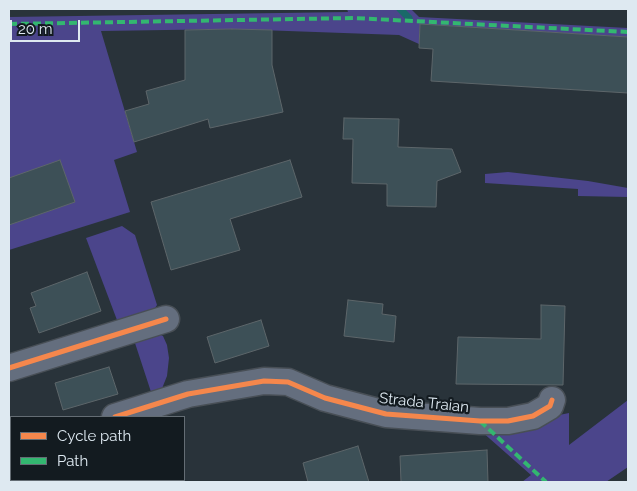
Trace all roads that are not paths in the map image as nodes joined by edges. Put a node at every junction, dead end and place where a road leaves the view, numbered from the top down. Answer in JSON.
{"nodes":[{"id":1,"x":166,"y":319,"type":"dead end"},
{"id":2,"x":9,"y":368,"type":"edge"},
{"id":3,"x":552,"y":400,"type":"dead end"},
{"id":4,"x":118,"y":416,"type":"edge"}],
"edges":[{"from":1,"to":2,"type":"street"},
{"from":3,"to":4,"type":"street","name":"Strada Traian"}]}
